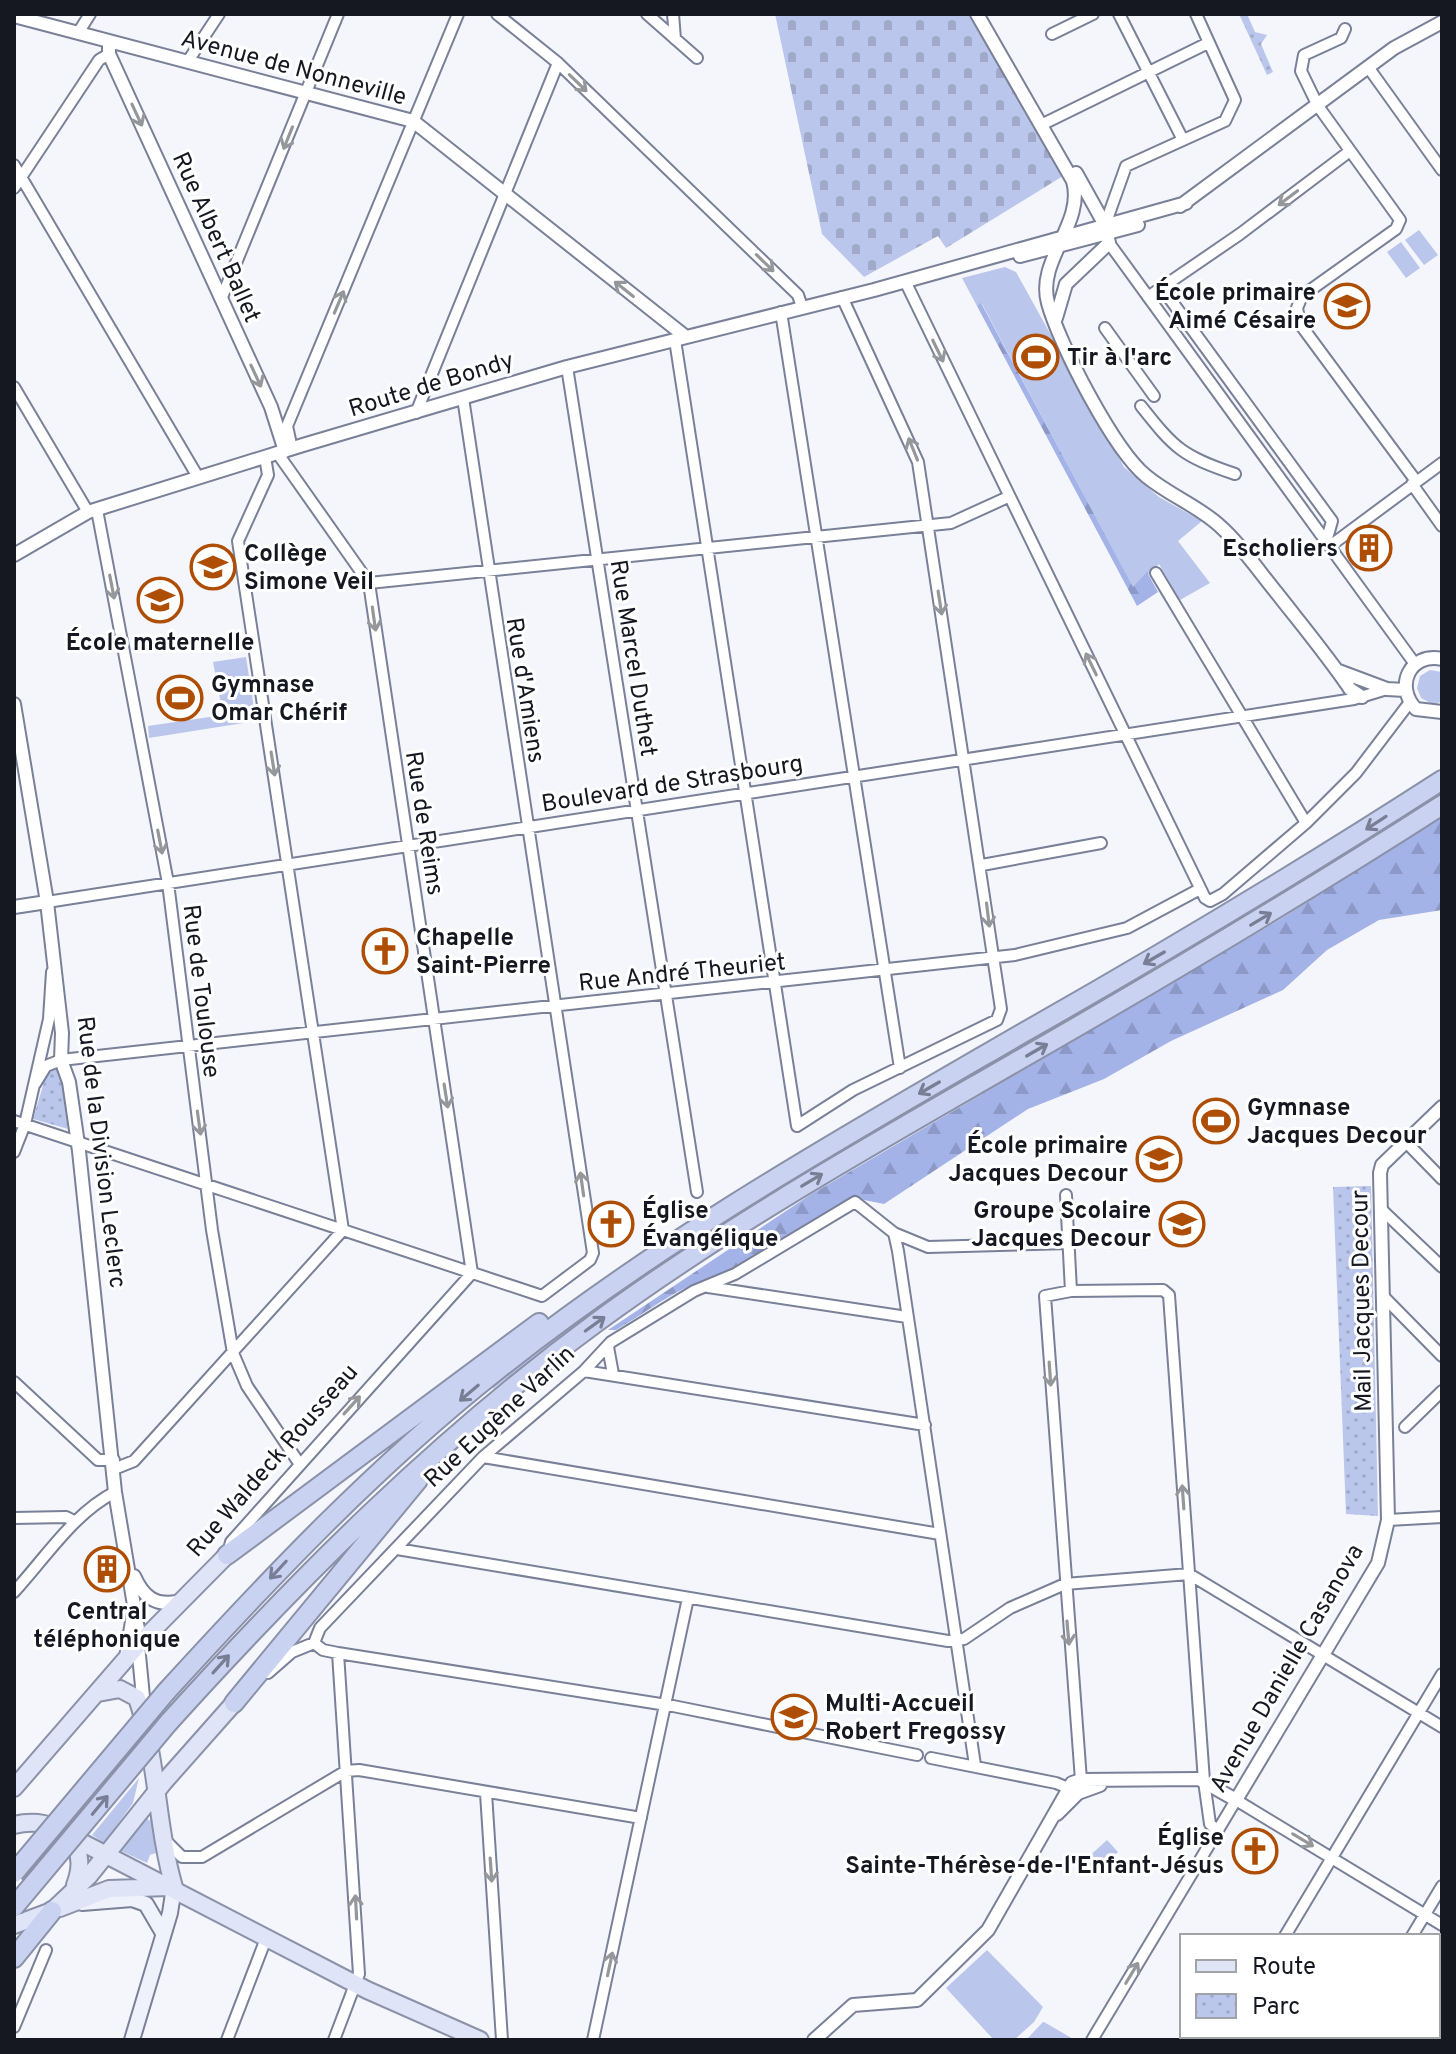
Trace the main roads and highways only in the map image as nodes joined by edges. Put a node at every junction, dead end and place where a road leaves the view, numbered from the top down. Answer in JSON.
{"nodes":[{"id":1,"x":1442,"y":780,"type":"edge"},
{"id":2,"x":1442,"y":805,"type":"edge"},
{"id":3,"x":597,"y":1295,"type":"junction"},
{"id":4,"x":426,"y":1461,"type":"junction"},
{"id":5,"x":227,"y":1555,"type":"joint"},
{"id":6,"x":98,"y":1693,"type":"junction"},
{"id":7,"x":234,"y":1703,"type":"joint"},
{"id":8,"x":189,"y":1754,"type":"junction"},
{"id":9,"x":14,"y":1788,"type":"edge"},
{"id":10,"x":157,"y":1790,"type":"junction"},
{"id":11,"x":14,"y":1825,"type":"edge"},
{"id":12,"x":62,"y":1832,"type":"junction"},
{"id":13,"x":162,"y":1835,"type":"junction"},
{"id":14,"x":107,"y":1852,"type":"junction"},
{"id":15,"x":14,"y":1873,"type":"edge"},
{"id":16,"x":174,"y":1887,"type":"junction"},
{"id":17,"x":73,"y":1897,"type":"junction"},
{"id":18,"x":14,"y":1907,"type":"edge"},
{"id":19,"x":52,"y":1911,"type":"junction"},
{"id":20,"x":14,"y":1925,"type":"edge"},
{"id":21,"x":163,"y":1933,"type":"junction"},
{"id":22,"x":14,"y":1958,"type":"edge"},
{"id":23,"x":132,"y":2040,"type":"edge"},
{"id":24,"x":480,"y":2040,"type":"edge"}],
"edges":[{"from":1,"to":3,"type":"highway","one_way":true},
{"from":4,"to":2,"type":"highway","one_way":true},
{"from":3,"to":5,"type":"highway"},
{"from":3,"to":15,"type":"highway","one_way":true,"bridge":true},
{"from":4,"to":7,"type":"highway"},
{"from":18,"to":4,"type":"highway","one_way":true,"bridge":true},
{"from":5,"to":6,"type":"main road","name":"Rue Waldeck Rousseau"},
{"from":6,"to":9,"type":"main road","name":"Rue Waldeck Rousseau"},
{"from":6,"to":10,"type":"main road","name":"Rue de la Division Leclerc"},
{"from":7,"to":8,"type":"main road","name":"Rue Eugène Varlin"},
{"from":8,"to":10,"type":"main road","name":"Rue Eugène Varlin"},
{"from":8,"to":13,"type":"main road","name":"Rue Eugène Varlin"},
{"from":10,"to":13,"type":"main road","name":"Rue de la Division Leclerc"},
{"from":10,"to":14,"type":"main road","name":"Rue Eugène Varlin"},
{"from":11,"to":12,"type":"main road"},
{"from":12,"to":14,"type":"main road"},
{"from":12,"to":17,"type":"main road"},
{"from":13,"to":16,"type":"main road","name":"Rue de la Division Leclerc"},
{"from":14,"to":16,"type":"main road"},
{"from":14,"to":17,"type":"main road","name":"Rue Eugène Varlin"},
{"from":16,"to":17,"type":"main road"},
{"from":16,"to":21,"type":"main road"},
{"from":16,"to":24,"type":"main road"},
{"from":17,"to":19,"type":"main road"},
{"from":17,"to":21,"type":"main road"},
{"from":19,"to":20,"type":"main road"},
{"from":19,"to":22,"type":"highway"},
{"from":21,"to":23,"type":"main road"}]}
